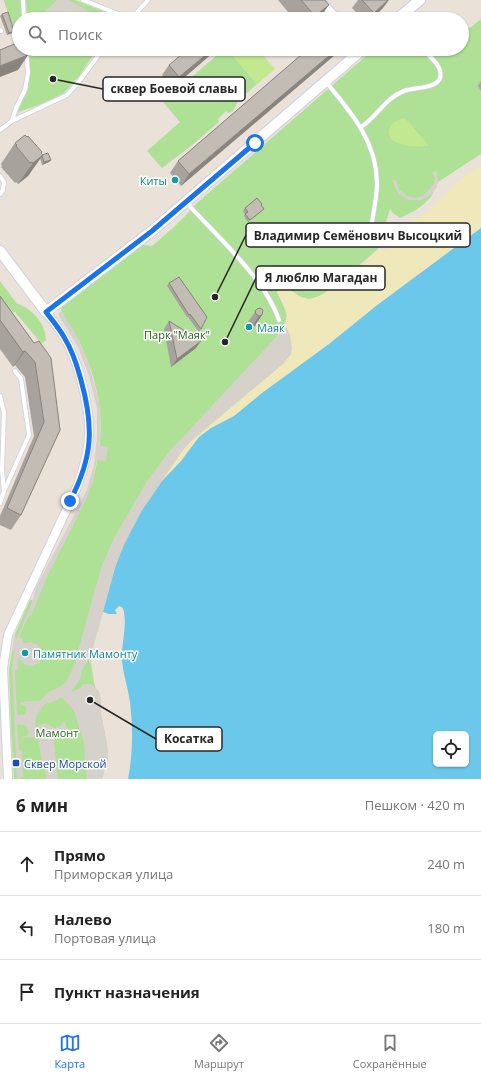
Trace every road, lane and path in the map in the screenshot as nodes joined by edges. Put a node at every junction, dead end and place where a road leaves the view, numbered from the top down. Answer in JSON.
{"nodes":[{"id":1,"x":23,"y":0,"type":"edge"},
{"id":2,"x":83,"y":0,"type":"edge"},
{"id":3,"x":148,"y":0,"type":"edge"},
{"id":4,"x":320,"y":0,"type":"edge"},
{"id":5,"x":420,"y":0,"type":"edge"},
{"id":6,"x":24,"y":12,"type":"edge"},
{"id":7,"x":113,"y":12,"type":"edge"},
{"id":8,"x":137,"y":12,"type":"edge"},
{"id":9,"x":331,"y":12,"type":"edge"},
{"id":10,"x":405,"y":12,"type":"edge"},
{"id":11,"x":27,"y":56,"type":"edge"},
{"id":12,"x":98,"y":56,"type":"edge"},
{"id":13,"x":355,"y":56,"type":"edge"},
{"id":14,"x":430,"y":56,"type":"edge"},
{"id":15,"x":325,"y":82,"type":"junction"},
{"id":16,"x":12,"y":121,"type":"junction"},
{"id":17,"x":361,"y":127,"type":"junction"},
{"id":18,"x":0,"y":130,"type":"edge"},
{"id":19,"x":0,"y":176,"type":"edge"},
{"id":20,"x":0,"y":194,"type":"edge"},
{"id":21,"x":186,"y":202,"type":"junction"},
{"id":22,"x":371,"y":232,"type":"dead end"},
{"id":23,"x":0,"y":251,"type":"edge"},
{"id":24,"x":46,"y":312,"type":"junction"},
{"id":25,"x":279,"y":320,"type":"dead end"},
{"id":26,"x":14,"y":371,"type":"dead end"},
{"id":27,"x":0,"y":391,"type":"edge"},
{"id":28,"x":0,"y":396,"type":"edge"},
{"id":29,"x":4,"y":491,"type":"junction"},
{"id":30,"x":0,"y":503,"type":"edge"},
{"id":31,"x":8,"y":779,"type":"edge"}],
"edges":[{"from":1,"to":6,"type":"lane"},
{"from":2,"to":7,"type":"lane"},
{"from":3,"to":8,"type":"lane"},
{"from":4,"to":9,"type":"street"},
{"from":5,"to":10,"type":"street"},
{"from":11,"to":16,"type":"lane"},
{"from":12,"to":16,"type":"lane"},
{"from":13,"to":15,"type":"street"},
{"from":14,"to":17,"type":"lane"},
{"from":15,"to":17,"type":"lane"},
{"from":15,"to":21,"type":"street"},
{"from":16,"to":18,"type":"lane"},
{"from":17,"to":22,"type":"lane"},
{"from":19,"to":20,"type":"lane"},
{"from":21,"to":24,"type":"street"},
{"from":21,"to":25,"type":"lane"},
{"from":23,"to":24,"type":"street"},
{"from":24,"to":31,"type":"street"},
{"from":26,"to":29,"type":"lane"},
{"from":27,"to":28,"type":"lane"},
{"from":28,"to":29,"type":"lane"},
{"from":29,"to":30,"type":"lane"}]}
